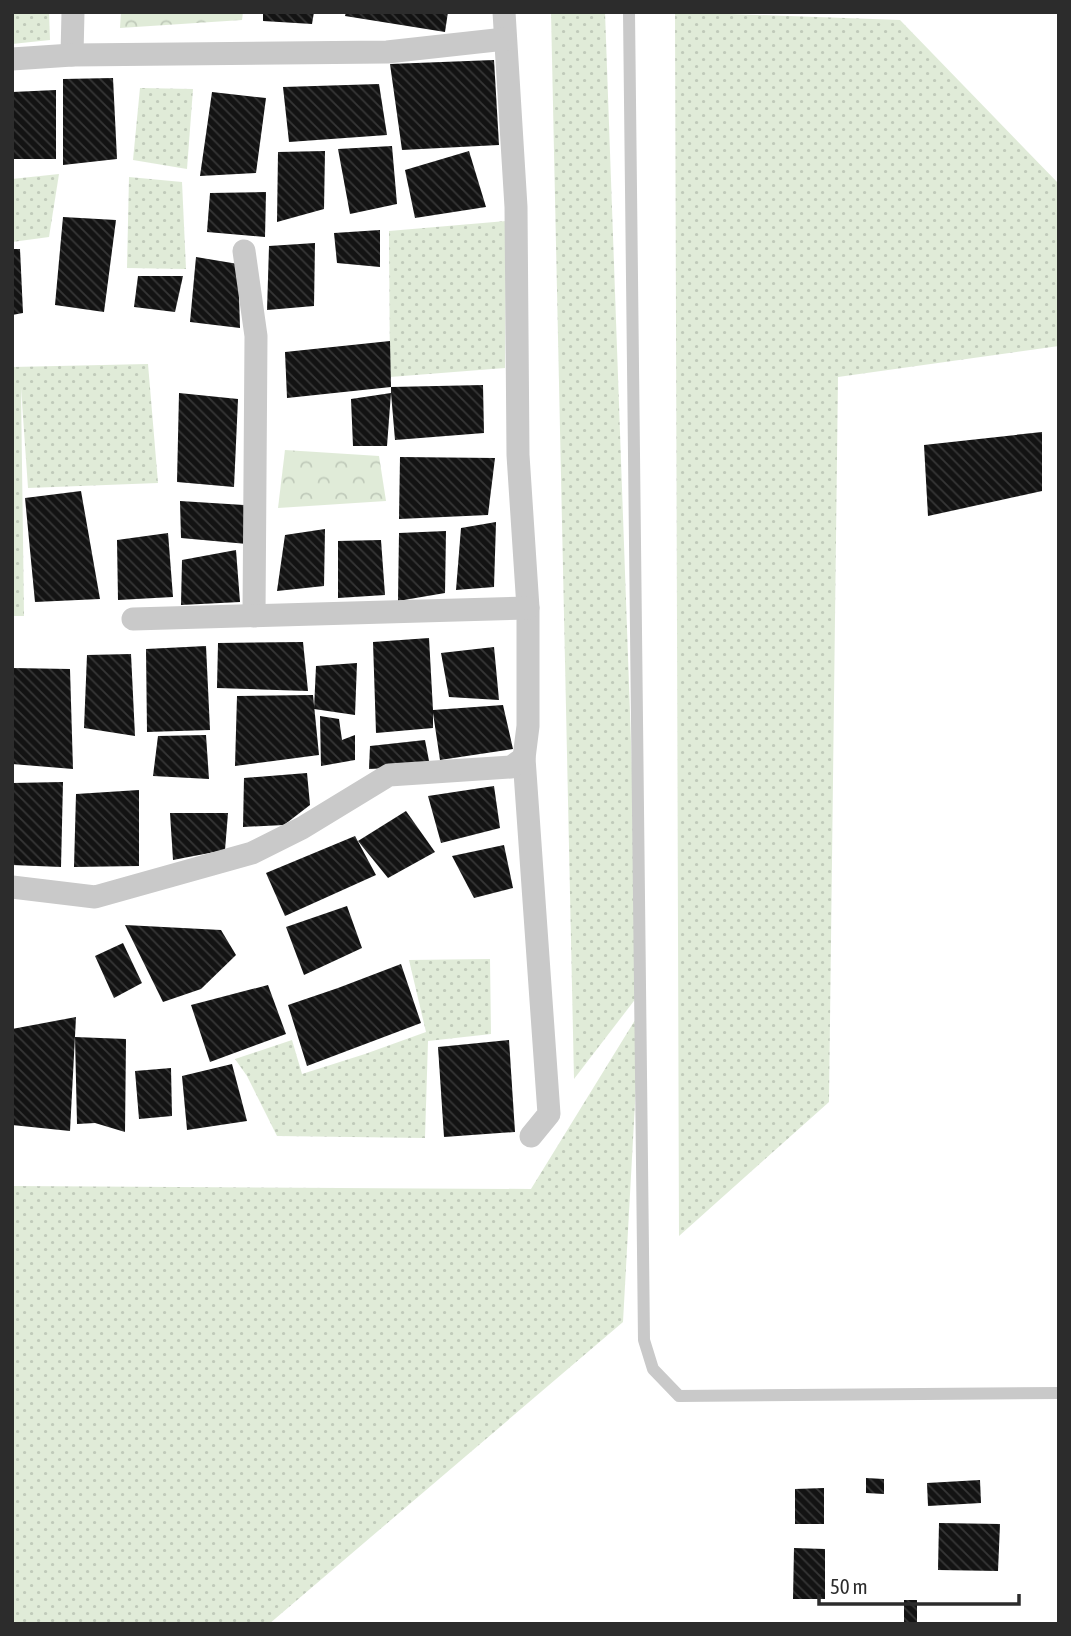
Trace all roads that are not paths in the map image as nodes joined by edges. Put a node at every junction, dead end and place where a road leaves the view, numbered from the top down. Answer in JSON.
{"nodes":[{"id":1,"x":73,"y":12,"type":"edge"},
{"id":2,"x":505,"y":12,"type":"edge"},
{"id":3,"x":629,"y":12,"type":"edge"},
{"id":4,"x":505,"y":39,"type":"junction"},
{"id":5,"x":72,"y":55,"type":"junction"},
{"id":6,"x":12,"y":59,"type":"edge"},
{"id":7,"x":244,"y":251,"type":"dead end"},
{"id":8,"x":528,"y":608,"type":"junction"},
{"id":9,"x":254,"y":616,"type":"junction"},
{"id":10,"x":133,"y":620,"type":"dead end"},
{"id":11,"x":524,"y":758,"type":"junction"},
{"id":12,"x":12,"y":887,"type":"edge"},
{"id":13,"x":531,"y":1136,"type":"dead end"},
{"id":14,"x":1059,"y":1393,"type":"edge"}],
"edges":[{"from":1,"to":5,"type":"street"},
{"from":2,"to":4,"type":"street"},
{"from":3,"to":14,"type":"lane"},
{"from":4,"to":5,"type":"street"},
{"from":4,"to":8,"type":"street"},
{"from":5,"to":6,"type":"street"},
{"from":7,"to":9,"type":"street"},
{"from":8,"to":9,"type":"street"},
{"from":8,"to":11,"type":"street"},
{"from":9,"to":10,"type":"street"},
{"from":11,"to":12,"type":"street"},
{"from":11,"to":13,"type":"street"}]}
